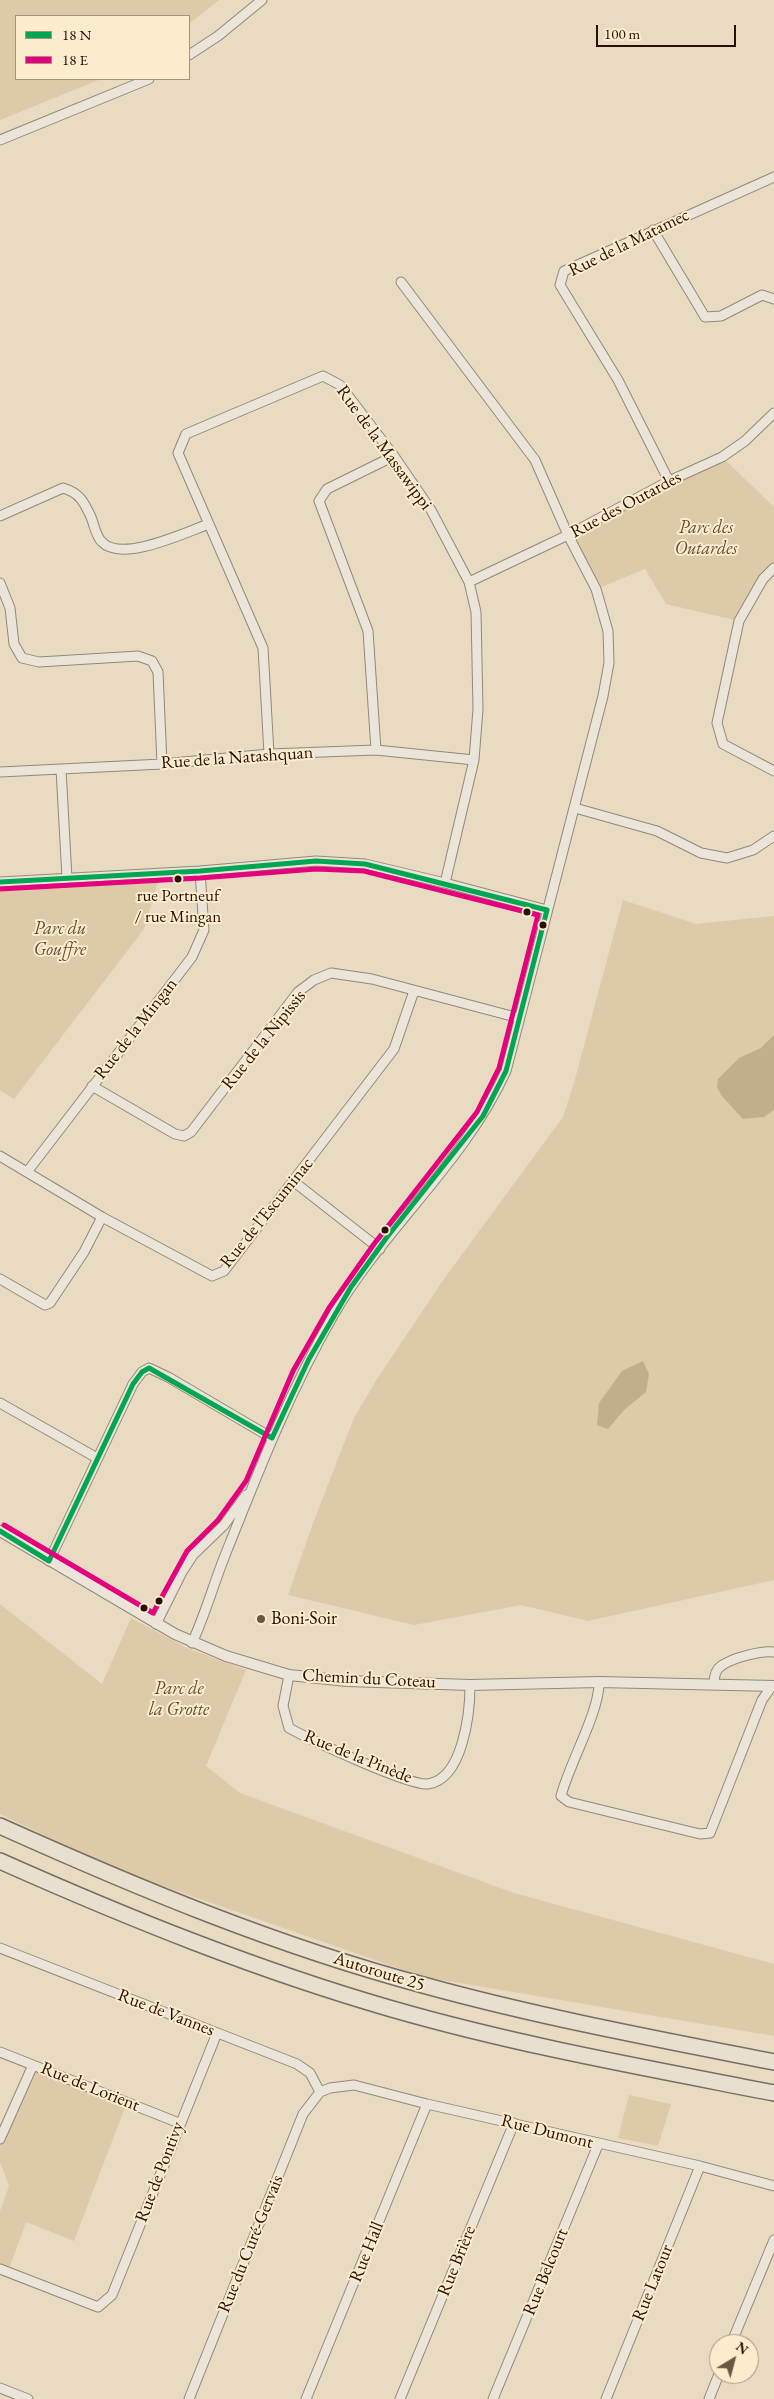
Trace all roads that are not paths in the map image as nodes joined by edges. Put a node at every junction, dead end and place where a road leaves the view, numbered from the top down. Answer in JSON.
{"nodes":[{"id":1,"x":262,"y":0,"type":"edge"},
{"id":2,"x":190,"y":53,"type":"edge"},
{"id":3,"x":146,"y":80,"type":"edge"},
{"id":4,"x":0,"y":140,"type":"edge"},
{"id":5,"x":774,"y":177,"type":"edge"},
{"id":6,"x":653,"y":230,"type":"junction"},
{"id":7,"x":401,"y":282,"type":"dead end"},
{"id":8,"x":774,"y":299,"type":"edge"},
{"id":9,"x":774,"y":413,"type":"edge"},
{"id":10,"x":394,"y":456,"type":"junction"},
{"id":11,"x":669,"y":481,"type":"junction"},
{"id":12,"x":0,"y":516,"type":"edge"},
{"id":13,"x":209,"y":524,"type":"junction"},
{"id":14,"x":568,"y":535,"type":"junction"},
{"id":15,"x":774,"y":568,"type":"edge"},
{"id":16,"x":469,"y":582,"type":"junction"},
{"id":17,"x":0,"y":583,"type":"edge"},
{"id":18,"x":376,"y":750,"type":"junction"},
{"id":19,"x":269,"y":754,"type":"junction"},
{"id":20,"x":474,"y":760,"type":"junction"},
{"id":21,"x":162,"y":764,"type":"junction"},
{"id":22,"x":61,"y":769,"type":"junction"},
{"id":23,"x":774,"y":771,"type":"edge"},
{"id":24,"x":0,"y":772,"type":"edge"},
{"id":25,"x":575,"y":808,"type":"junction"},
{"id":26,"x":774,"y":836,"type":"edge"},
{"id":27,"x":200,"y":871,"type":"junction"},
{"id":28,"x":67,"y":878,"type":"junction"},
{"id":29,"x":0,"y":882,"type":"edge"},
{"id":30,"x":445,"y":883,"type":"junction"},
{"id":31,"x":547,"y":910,"type":"junction"},
{"id":32,"x":414,"y":991,"type":"junction"},
{"id":33,"x":519,"y":1018,"type":"junction"},
{"id":34,"x":92,"y":1086,"type":"junction"},
{"id":35,"x":0,"y":1156,"type":"edge"},
{"id":36,"x":27,"y":1172,"type":"junction"},
{"id":37,"x":293,"y":1181,"type":"junction"},
{"id":38,"x":102,"y":1217,"type":"junction"},
{"id":39,"x":380,"y":1249,"type":"junction"},
{"id":40,"x":0,"y":1280,"type":"edge"},
{"id":41,"x":0,"y":1403,"type":"edge"},
{"id":42,"x":272,"y":1438,"type":"junction"},
{"id":43,"x":97,"y":1458,"type":"junction"},
{"id":44,"x":253,"y":1484,"type":"junction"},
{"id":45,"x":0,"y":1531,"type":"edge"},
{"id":46,"x":49,"y":1561,"type":"junction"},
{"id":47,"x":156,"y":1624,"type":"junction"},
{"id":48,"x":192,"y":1643,"type":"junction"},
{"id":49,"x":774,"y":1652,"type":"edge"},
{"id":50,"x":289,"y":1674,"type":"junction"},
{"id":51,"x":599,"y":1682,"type":"junction"},
{"id":52,"x":714,"y":1684,"type":"junction"},
{"id":53,"x":470,"y":1685,"type":"junction"},
{"id":54,"x":773,"y":1686,"type":"edge"},
{"id":55,"x":0,"y":1826,"type":"edge"},
{"id":56,"x":0,"y":1860,"type":"edge"},
{"id":57,"x":0,"y":1948,"type":"edge"},
{"id":58,"x":217,"y":2033,"type":"junction"},
{"id":59,"x":0,"y":2052,"type":"edge"},
{"id":60,"x":774,"y":2062,"type":"edge"},
{"id":61,"x":34,"y":2065,"type":"junction"},
{"id":62,"x":696,"y":2077,"type":"junction"},
{"id":63,"x":320,"y":2092,"type":"junction"},
{"id":64,"x":774,"y":2093,"type":"edge"},
{"id":65,"x":774,"y":2103,"type":"edge"},
{"id":66,"x":427,"y":2104,"type":"junction"},
{"id":67,"x":179,"y":2123,"type":"junction"},
{"id":68,"x":514,"y":2123,"type":"junction"},
{"id":69,"x":0,"y":2139,"type":"edge"},
{"id":70,"x":598,"y":2145,"type":"junction"},
{"id":71,"x":700,"y":2166,"type":"junction"},
{"id":72,"x":774,"y":2186,"type":"edge"},
{"id":73,"x":774,"y":2240,"type":"edge"},
{"id":74,"x":0,"y":2269,"type":"edge"},
{"id":75,"x":736,"y":2334,"type":"edge"},
{"id":76,"x":715,"y":2384,"type":"edge"},
{"id":77,"x":0,"y":2388,"type":"edge"},
{"id":78,"x":28,"y":2399,"type":"edge"},
{"id":79,"x":189,"y":2399,"type":"edge"},
{"id":80,"x":306,"y":2399,"type":"edge"},
{"id":81,"x":400,"y":2399,"type":"edge"},
{"id":82,"x":493,"y":2399,"type":"edge"},
{"id":83,"x":606,"y":2399,"type":"edge"},
{"id":84,"x":709,"y":2399,"type":"edge"}],
"edges":[{"from":1,"to":2,"type":"street"},
{"from":3,"to":4,"type":"street"},
{"from":5,"to":6,"type":"street","name":"Rue de la Matamec"},
{"from":6,"to":8,"type":"street"},
{"from":6,"to":11,"type":"street","name":"Rue de la Matamec"},
{"from":7,"to":14,"type":"street"},
{"from":9,"to":11,"type":"street","name":"Rue des Outardes"},
{"from":10,"to":13,"type":"street","name":"Rue de la Massawippi"},
{"from":10,"to":16,"type":"street","name":"Rue de la Massawippi"},
{"from":10,"to":18,"type":"street"},
{"from":11,"to":14,"type":"street","name":"Rue des Outardes"},
{"from":12,"to":13,"type":"street"},
{"from":13,"to":19,"type":"street","name":"Rue de la Massawippi"},
{"from":14,"to":16,"type":"street","name":"Rue des Outardes"},
{"from":14,"to":25,"type":"street"},
{"from":15,"to":23,"type":"street"},
{"from":16,"to":20,"type":"street","name":"Rue de la Massawippi"},
{"from":17,"to":21,"type":"street"},
{"from":18,"to":19,"type":"street","name":"Rue de la Natashquan"},
{"from":18,"to":20,"type":"street","name":"Rue de la Natashquan"},
{"from":19,"to":21,"type":"street","name":"Rue de la Natashquan"},
{"from":20,"to":30,"type":"street","name":"Rue de la Massawippi"},
{"from":21,"to":22,"type":"street","name":"Rue de la Natashquan"},
{"from":22,"to":24,"type":"street","name":"Rue de la Natashquan"},
{"from":22,"to":28,"type":"street"},
{"from":25,"to":26,"type":"street"},
{"from":25,"to":31,"type":"street"},
{"from":27,"to":28,"type":"street"},
{"from":27,"to":30,"type":"street"},
{"from":27,"to":34,"type":"street","name":"Rue de la Mingan"},
{"from":28,"to":29,"type":"street"},
{"from":30,"to":31,"type":"street"},
{"from":31,"to":33,"type":"street"},
{"from":32,"to":33,"type":"street","name":"Rue de la Nipissis"},
{"from":32,"to":34,"type":"street","name":"Rue de la Nipissis"},
{"from":32,"to":37,"type":"street","name":"Rue de l'Escuminac"},
{"from":33,"to":39,"type":"street"},
{"from":34,"to":36,"type":"street","name":"Rue de la Mingan"},
{"from":35,"to":36,"type":"street","name":"Rue de l'Escuminac"},
{"from":36,"to":38,"type":"street","name":"Rue de l'Escuminac"},
{"from":37,"to":38,"type":"street","name":"Rue de l'Escuminac"},
{"from":37,"to":39,"type":"street"},
{"from":38,"to":40,"type":"street"},
{"from":39,"to":42,"type":"street"},
{"from":41,"to":43,"type":"street"},
{"from":42,"to":43,"type":"street"},
{"from":42,"to":44,"type":"street"},
{"from":43,"to":46,"type":"street"},
{"from":44,"to":47,"type":"street"},
{"from":44,"to":48,"type":"street"},
{"from":45,"to":46,"type":"street","name":"Chemin du Coteau"},
{"from":46,"to":47,"type":"street","name":"Chemin du Coteau"},
{"from":47,"to":48,"type":"street","name":"Chemin du Coteau"},
{"from":48,"to":50,"type":"street","name":"Chemin du Coteau"},
{"from":49,"to":52,"type":"street"},
{"from":50,"to":53,"type":"street","name":"Chemin du Coteau"},
{"from":50,"to":53,"type":"street","name":"Rue de la Pinède"},
{"from":51,"to":52,"type":"street","name":"Chemin du Coteau"},
{"from":51,"to":53,"type":"street","name":"Chemin du Coteau"},
{"from":51,"to":54,"type":"street"},
{"from":52,"to":54,"type":"street","name":"Chemin du Coteau"},
{"from":55,"to":60,"type":"highway","name":"Autoroute 25"},
{"from":56,"to":62,"type":"highway","name":"Autoroute 25"},
{"from":57,"to":58,"type":"street","name":"Rue de Vannes"},
{"from":58,"to":63,"type":"street","name":"Rue de Vannes"},
{"from":58,"to":67,"type":"street","name":"Rue de Pontivy"},
{"from":59,"to":61,"type":"street","name":"Rue de Lorient"},
{"from":61,"to":67,"type":"street","name":"Rue de Lorient"},
{"from":61,"to":69,"type":"street"},
{"from":62,"to":64,"type":"highway","name":"Autoroute 25"},
{"from":62,"to":65,"type":"highway"},
{"from":63,"to":66,"type":"street","name":"Rue Dumont"},
{"from":63,"to":79,"type":"street","name":"Rue du Curé-Gervais"},
{"from":66,"to":68,"type":"street","name":"Rue Dumont"},
{"from":66,"to":80,"type":"street","name":"Rue Hall"},
{"from":67,"to":74,"type":"street","name":"Rue de Pontivy"},
{"from":68,"to":70,"type":"street","name":"Rue Dumont"},
{"from":68,"to":81,"type":"street","name":"Rue Brière"},
{"from":70,"to":71,"type":"street","name":"Rue Dumont"},
{"from":70,"to":82,"type":"street","name":"Rue Belcourt"},
{"from":71,"to":72,"type":"street","name":"Rue Dumont"},
{"from":71,"to":83,"type":"street","name":"Rue Latour"},
{"from":73,"to":75,"type":"street"},
{"from":76,"to":84,"type":"street"},
{"from":77,"to":78,"type":"street"}]}
